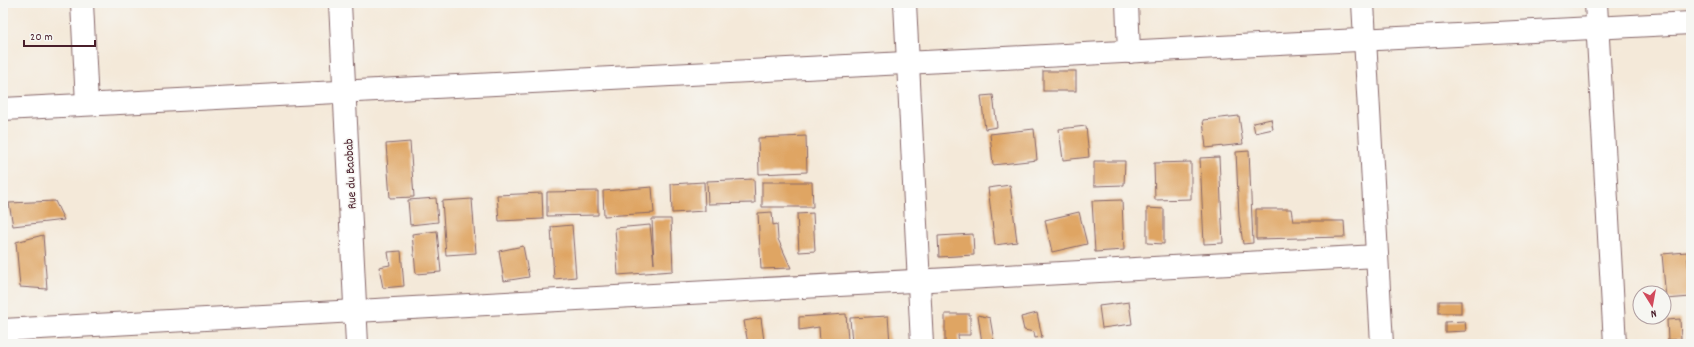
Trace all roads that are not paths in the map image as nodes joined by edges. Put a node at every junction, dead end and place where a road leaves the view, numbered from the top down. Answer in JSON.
{"nodes":[{"id":1,"x":82,"y":3,"type":"edge"},
{"id":2,"x":340,"y":3,"type":"edge"},
{"id":3,"x":905,"y":3,"type":"edge"},
{"id":4,"x":1127,"y":3,"type":"edge"},
{"id":5,"x":1364,"y":3,"type":"edge"},
{"id":6,"x":1596,"y":3,"type":"edge"},
{"id":7,"x":1691,"y":24,"type":"edge"},
{"id":8,"x":1598,"y":28,"type":"junction"},
{"id":9,"x":1365,"y":39,"type":"junction"},
{"id":10,"x":1129,"y":52,"type":"junction"},
{"id":11,"x":908,"y":63,"type":"junction"},
{"id":12,"x":344,"y":92,"type":"junction"},
{"id":13,"x":88,"y":104,"type":"junction"},
{"id":14,"x":3,"y":109,"type":"edge"},
{"id":15,"x":1377,"y":256,"type":"junction"},
{"id":16,"x":919,"y":280,"type":"junction"},
{"id":17,"x":356,"y":311,"type":"junction"},
{"id":18,"x":3,"y":330,"type":"edge"},
{"id":19,"x":357,"y":344,"type":"edge"},
{"id":20,"x":922,"y":344,"type":"edge"},
{"id":21,"x":1382,"y":344,"type":"edge"},
{"id":22,"x":1615,"y":344,"type":"edge"}],
"edges":[{"from":1,"to":13,"type":"street"},
{"from":2,"to":12,"type":"street","name":"Rue du Baobab"},
{"from":3,"to":11,"type":"street"},
{"from":4,"to":10,"type":"street"},
{"from":5,"to":9,"type":"street"},
{"from":6,"to":8,"type":"street"},
{"from":7,"to":8,"type":"street"},
{"from":8,"to":9,"type":"street"},
{"from":8,"to":22,"type":"street"},
{"from":9,"to":10,"type":"street"},
{"from":9,"to":15,"type":"street"},
{"from":10,"to":11,"type":"street"},
{"from":11,"to":12,"type":"street"},
{"from":11,"to":16,"type":"street"},
{"from":12,"to":13,"type":"street"},
{"from":12,"to":17,"type":"street","name":"Rue du Baobab"},
{"from":13,"to":14,"type":"street"},
{"from":15,"to":16,"type":"street"},
{"from":15,"to":21,"type":"street"},
{"from":16,"to":17,"type":"street"},
{"from":16,"to":20,"type":"street"},
{"from":17,"to":18,"type":"street"},
{"from":17,"to":19,"type":"street","name":"Rue du Baobab"}]}
